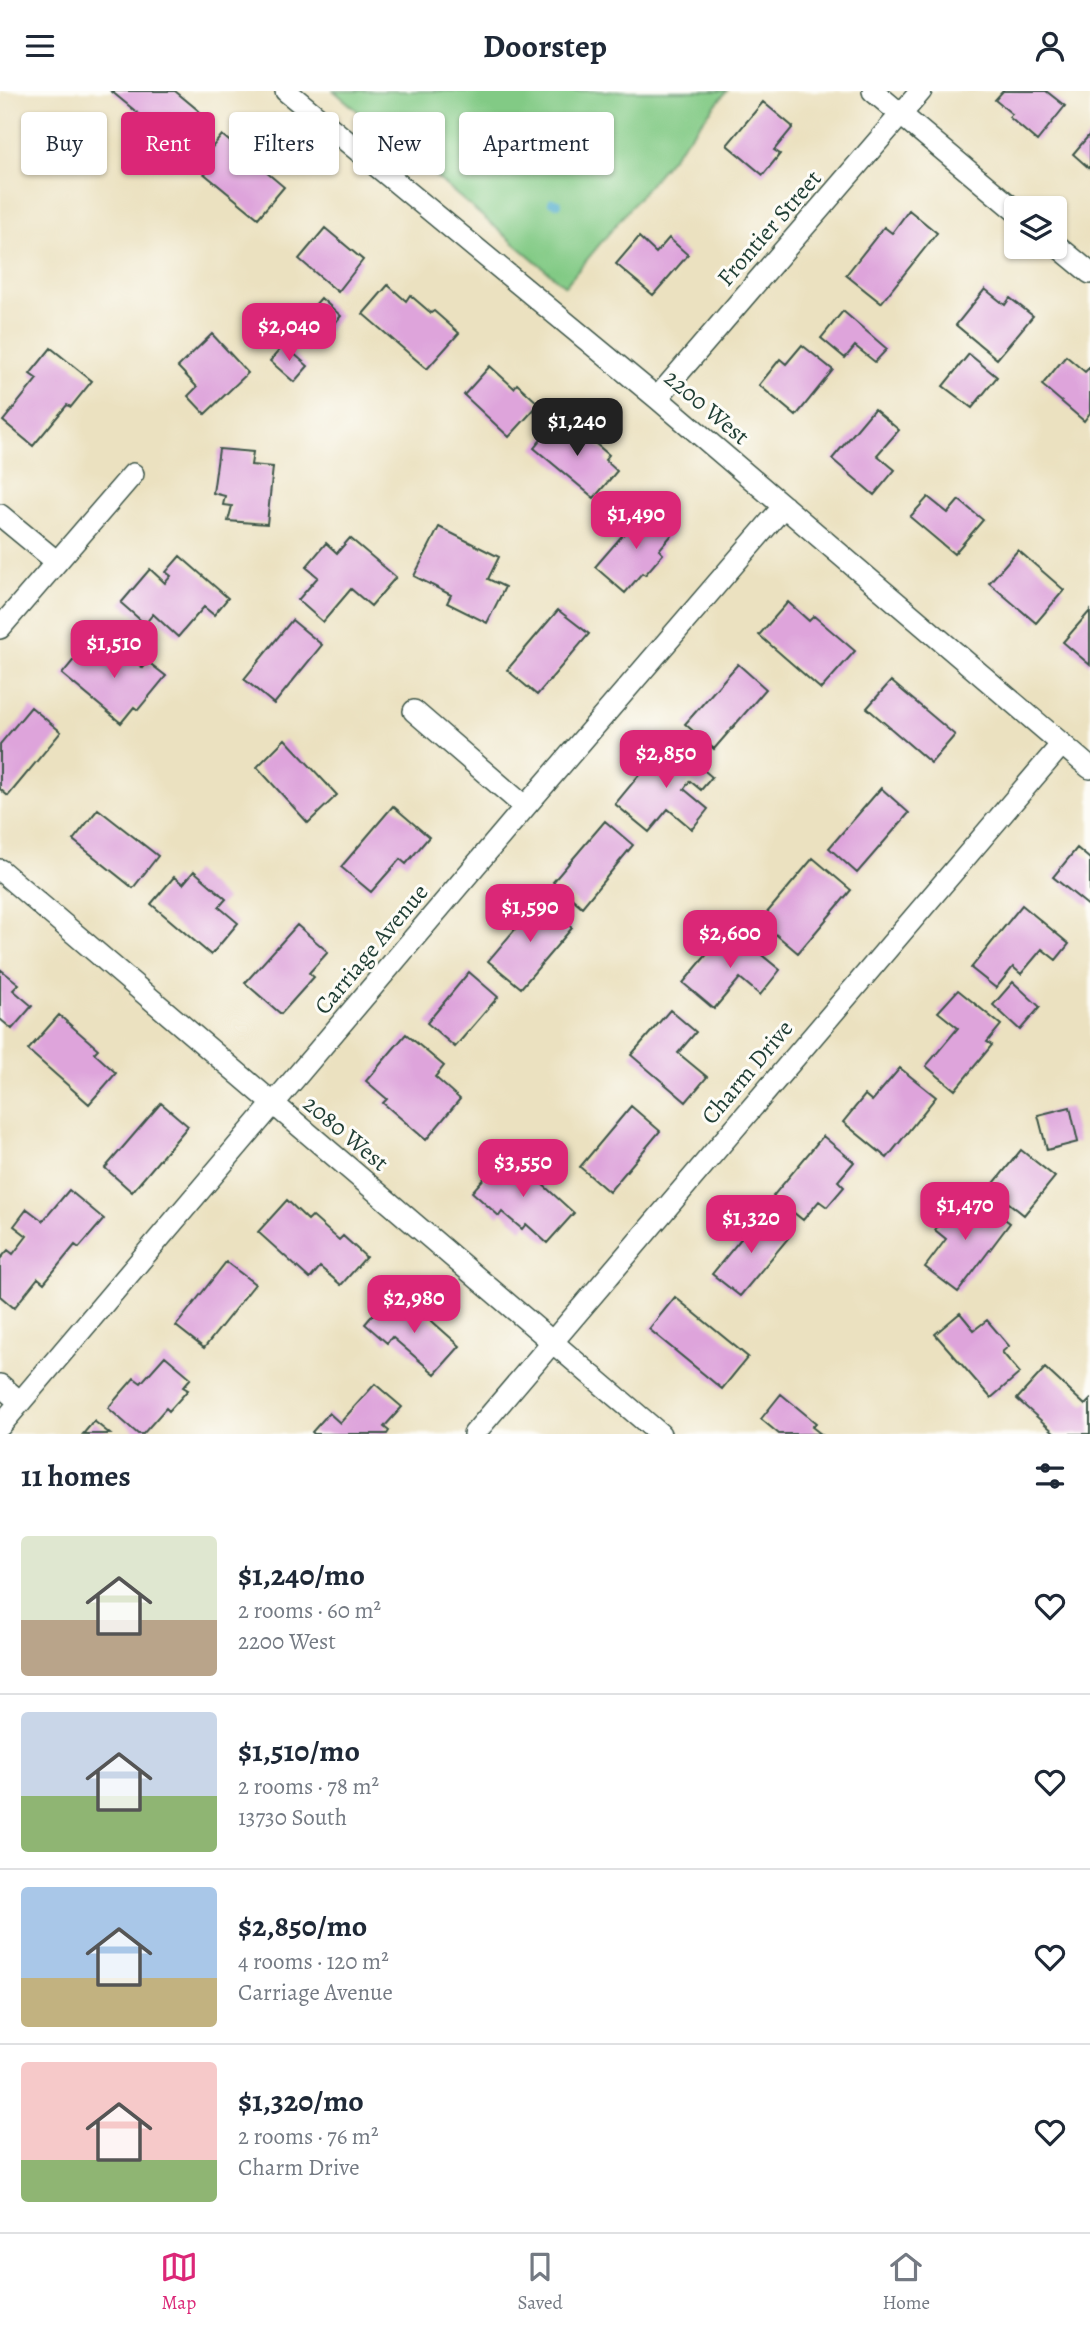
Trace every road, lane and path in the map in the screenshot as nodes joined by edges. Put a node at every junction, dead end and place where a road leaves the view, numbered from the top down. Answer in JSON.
{"nodes":[{"id":1,"x":286,"y":91,"type":"edge"},
{"id":2,"x":873,"y":91,"type":"edge"},
{"id":3,"x":921,"y":91,"type":"edge"},
{"id":4,"x":901,"y":115,"type":"junction"},
{"id":5,"x":1004,"y":201,"type":"edge"},
{"id":6,"x":1067,"y":254,"type":"edge"},
{"id":7,"x":1090,"y":274,"type":"edge"},
{"id":8,"x":657,"y":398,"type":"junction"},
{"id":9,"x":132,"y":474,"type":"dead end"},
{"id":10,"x":784,"y":506,"type":"junction"},
{"id":11,"x":0,"y":515,"type":"edge"},
{"id":12,"x":57,"y":562,"type":"junction"},
{"id":13,"x":0,"y":628,"type":"edge"},
{"id":14,"x":414,"y":711,"type":"dead end"},
{"id":15,"x":1062,"y":744,"type":"junction"},
{"id":16,"x":1090,"y":768,"type":"edge"},
{"id":17,"x":525,"y":807,"type":"junction"},
{"id":18,"x":0,"y":870,"type":"edge"},
{"id":19,"x":273,"y":1106,"type":"junction"},
{"id":20,"x":552,"y":1341,"type":"junction"},
{"id":21,"x":0,"y":1385,"type":"edge"},
{"id":22,"x":20,"y":1402,"type":"junction"},
{"id":23,"x":0,"y":1426,"type":"edge"},
{"id":24,"x":474,"y":1434,"type":"edge"},
{"id":25,"x":660,"y":1434,"type":"edge"}],
"edges":[{"from":1,"to":8,"type":"street","name":"2200 West"},
{"from":2,"to":4,"type":"street"},
{"from":3,"to":4,"type":"street","name":"Frontier Street"},
{"from":4,"to":5,"type":"street"},
{"from":4,"to":8,"type":"street","name":"Frontier Street"},
{"from":6,"to":7,"type":"street"},
{"from":8,"to":10,"type":"street","name":"2200 West"},
{"from":9,"to":12,"type":"street"},
{"from":10,"to":15,"type":"street","name":"2200 West"},
{"from":10,"to":17,"type":"street","name":"Carriage Avenue"},
{"from":11,"to":12,"type":"street"},
{"from":12,"to":13,"type":"street"},
{"from":14,"to":17,"type":"street"},
{"from":15,"to":16,"type":"street","name":"2200 West"},
{"from":15,"to":20,"type":"street","name":"Charm Drive"},
{"from":17,"to":19,"type":"street","name":"Carriage Avenue"},
{"from":18,"to":19,"type":"street","name":"2080 West"},
{"from":19,"to":20,"type":"street","name":"2080 West"},
{"from":19,"to":22,"type":"street","name":"Carriage Avenue"},
{"from":20,"to":24,"type":"street","name":"Charm Drive"},
{"from":20,"to":25,"type":"street","name":"2080 West"},
{"from":21,"to":22,"type":"street"},
{"from":22,"to":23,"type":"street","name":"Carriage Avenue"}]}
